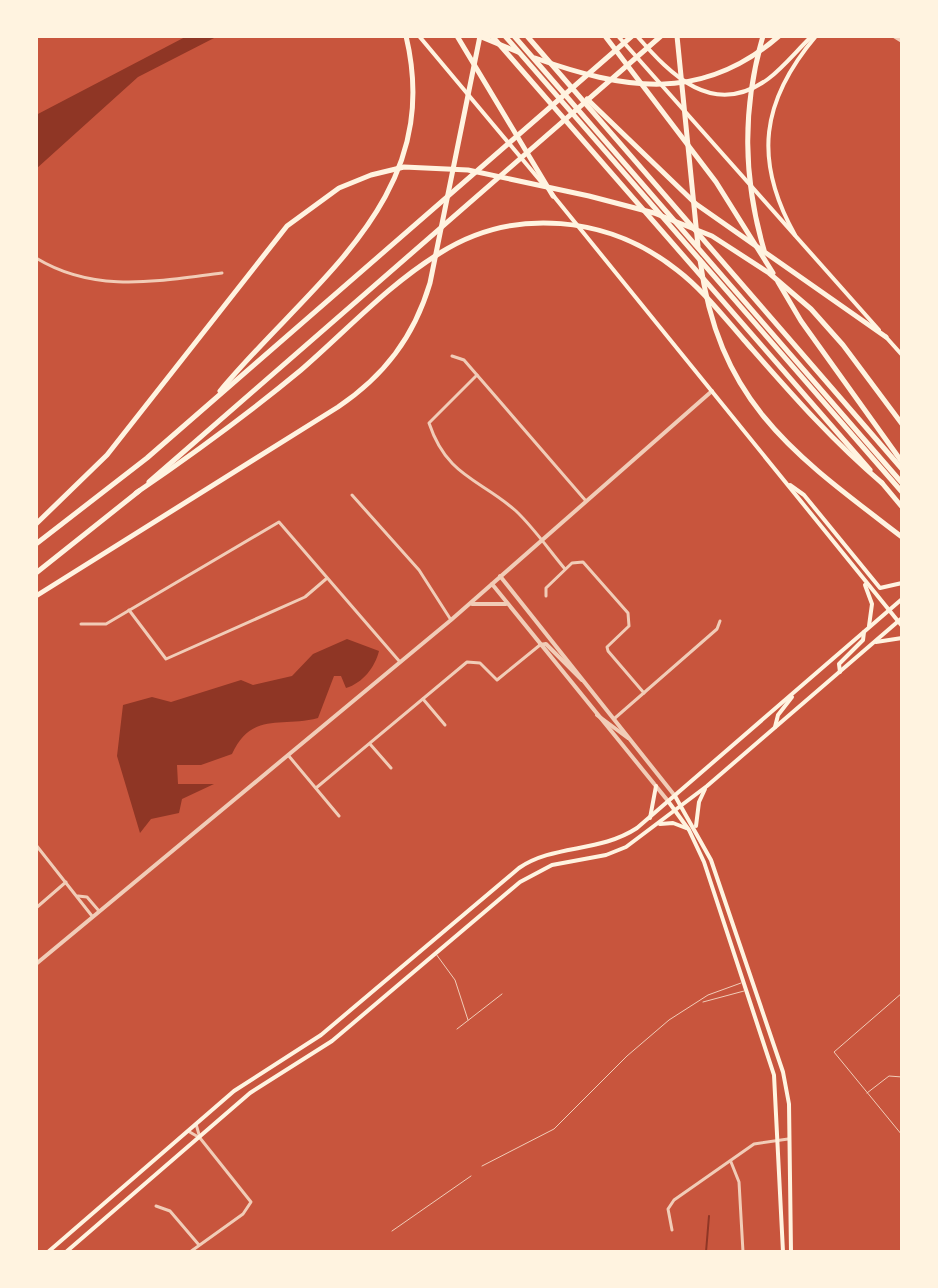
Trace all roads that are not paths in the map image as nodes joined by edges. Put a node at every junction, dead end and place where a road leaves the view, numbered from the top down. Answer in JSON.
{"nodes":[{"id":1,"x":406,"y":36,"type":"edge"},
{"id":2,"x":419,"y":36,"type":"edge"},
{"id":3,"x":457,"y":36,"type":"edge"},
{"id":4,"x":479,"y":36,"type":"edge"},
{"id":5,"x":492,"y":36,"type":"edge"},
{"id":6,"x":505,"y":36,"type":"edge"},
{"id":7,"x":514,"y":36,"type":"edge"},
{"id":8,"x":527,"y":36,"type":"edge"},
{"id":9,"x":605,"y":36,"type":"edge"},
{"id":10,"x":618,"y":36,"type":"edge"},
{"id":11,"x":634,"y":36,"type":"edge"},
{"id":12,"x":661,"y":36,"type":"edge"},
{"id":13,"x":677,"y":36,"type":"edge"},
{"id":14,"x":763,"y":36,"type":"edge"},
{"id":15,"x":779,"y":36,"type":"edge"},
{"id":16,"x":814,"y":36,"type":"edge"},
{"id":17,"x":894,"y":36,"type":"edge"},
{"id":18,"x":902,"y":41,"type":"edge"},
{"id":19,"x":565,"y":80,"type":"junction"},
{"id":20,"x":553,"y":196,"type":"junction"},
{"id":21,"x":801,"y":245,"type":"junction"},
{"id":22,"x":36,"y":258,"type":"edge"},
{"id":23,"x":768,"y":263,"type":"junction"},
{"id":24,"x":222,"y":273,"type":"dead end"},
{"id":25,"x":886,"y":337,"type":"junction"},
{"id":26,"x":902,"y":355,"type":"edge"},
{"id":27,"x":452,"y":356,"type":"dead end"},
{"id":28,"x":477,"y":375,"type":"junction"},
{"id":29,"x":712,"y":391,"type":"junction"},
{"id":30,"x":208,"y":404,"type":"junction"},
{"id":31,"x":902,"y":424,"type":"edge"},
{"id":32,"x":902,"y":462,"type":"edge"},
{"id":33,"x":902,"y":469,"type":"edge"},
{"id":34,"x":784,"y":482,"type":"junction"},
{"id":35,"x":882,"y":483,"type":"junction"},
{"id":36,"x":902,"y":483,"type":"edge"},
{"id":37,"x":902,"y":492,"type":"edge"},
{"id":38,"x":136,"y":493,"type":"junction"},
{"id":39,"x":352,"y":495,"type":"dead end"},
{"id":40,"x":586,"y":501,"type":"junction"},
{"id":41,"x":902,"y":507,"type":"edge"},
{"id":42,"x":36,"y":524,"type":"edge"},
{"id":43,"x":902,"y":537,"type":"edge"},
{"id":44,"x":541,"y":540,"type":"junction"},
{"id":45,"x":36,"y":544,"type":"edge"},
{"id":46,"x":565,"y":569,"type":"junction"},
{"id":47,"x":36,"y":573,"type":"edge"},
{"id":48,"x":500,"y":576,"type":"junction"},
{"id":49,"x":327,"y":579,"type":"junction"},
{"id":50,"x":862,"y":579,"type":"junction"},
{"id":51,"x":902,"y":583,"type":"edge"},
{"id":52,"x":492,"y":584,"type":"junction"},
{"id":53,"x":36,"y":596,"type":"edge"},
{"id":54,"x":546,"y":596,"type":"dead end"},
{"id":55,"x":902,"y":599,"type":"edge"},
{"id":56,"x":469,"y":604,"type":"junction"},
{"id":57,"x":507,"y":604,"type":"junction"},
{"id":58,"x":129,"y":610,"type":"junction"},
{"id":59,"x":888,"y":611,"type":"junction"},
{"id":60,"x":451,"y":620,"type":"junction"},
{"id":61,"x":720,"y":621,"type":"dead end"},
{"id":62,"x":900,"y":622,"type":"edge"},
{"id":63,"x":81,"y":624,"type":"dead end"},
{"id":64,"x":866,"y":630,"type":"junction"},
{"id":65,"x":902,"y":638,"type":"edge"},
{"id":66,"x":874,"y":643,"type":"junction"},
{"id":67,"x":540,"y":645,"type":"junction"},
{"id":68,"x":830,"y":661,"type":"junction"},
{"id":69,"x":400,"y":662,"type":"junction"},
{"id":70,"x":840,"y":672,"type":"junction"},
{"id":71,"x":584,"y":681,"type":"junction"},
{"id":72,"x":795,"y":692,"type":"junction"},
{"id":73,"x":644,"y":693,"type":"junction"},
{"id":74,"x":423,"y":699,"type":"junction"},
{"id":75,"x":597,"y":715,"type":"junction"},
{"id":76,"x":766,"y":717,"type":"junction"},
{"id":77,"x":614,"y":720,"type":"junction"},
{"id":78,"x":445,"y":725,"type":"dead end"},
{"id":79,"x":775,"y":727,"type":"junction"},
{"id":80,"x":630,"y":739,"type":"junction"},
{"id":81,"x":370,"y":744,"type":"junction"},
{"id":82,"x":288,"y":755,"type":"junction"},
{"id":83,"x":391,"y":768,"type":"dead end"},
{"id":84,"x":656,"y":786,"type":"junction"},
{"id":85,"x":707,"y":786,"type":"junction"},
{"id":86,"x":316,"y":788,"type":"junction"},
{"id":87,"x":675,"y":796,"type":"junction"},
{"id":88,"x":668,"y":801,"type":"junction"},
{"id":89,"x":682,"y":806,"type":"junction"},
{"id":90,"x":676,"y":811,"type":"junction"},
{"id":91,"x":339,"y":816,"type":"dead end"},
{"id":92,"x":650,"y":818,"type":"junction"},
{"id":93,"x":658,"y":824,"type":"junction"},
{"id":94,"x":696,"y":829,"type":"junction"},
{"id":95,"x":689,"y":830,"type":"junction"},
{"id":96,"x":36,"y":845,"type":"edge"},
{"id":97,"x":66,"y":882,"type":"junction"},
{"id":98,"x":500,"y":885,"type":"junction"},
{"id":99,"x":507,"y":892,"type":"junction"},
{"id":100,"x":78,"y":896,"type":"junction"},
{"id":101,"x":36,"y":908,"type":"edge"},
{"id":102,"x":99,"y":911,"type":"junction"},
{"id":103,"x":92,"y":916,"type":"junction"},
{"id":104,"x":428,"y":945,"type":"junction"},
{"id":105,"x":435,"y":953,"type":"junction"},
{"id":106,"x":36,"y":964,"type":"edge"},
{"id":107,"x":745,"y":981,"type":"junction"},
{"id":108,"x":755,"y":983,"type":"junction"},
{"id":109,"x":747,"y":990,"type":"junction"},
{"id":110,"x":902,"y":993,"type":"edge"},
{"id":111,"x":502,"y":994,"type":"dead end"},
{"id":112,"x":701,"y":1002,"type":"junction"},
{"id":113,"x":468,"y":1020,"type":"junction"},
{"id":114,"x":457,"y":1029,"type":"dead end"},
{"id":115,"x":902,"y":1077,"type":"edge"},
{"id":116,"x":866,"y":1094,"type":"junction"},
{"id":117,"x":196,"y":1124,"type":"junction"},
{"id":118,"x":188,"y":1131,"type":"junction"},
{"id":119,"x":902,"y":1135,"type":"edge"},
{"id":120,"x":200,"y":1138,"type":"junction"},
{"id":121,"x":779,"y":1139,"type":"junction"},
{"id":122,"x":788,"y":1139,"type":"junction"},
{"id":123,"x":731,"y":1162,"type":"junction"},
{"id":124,"x":482,"y":1166,"type":"dead end"},
{"id":125,"x":471,"y":1176,"type":"dead end"},
{"id":126,"x":156,"y":1206,"type":"dead end"},
{"id":127,"x":672,"y":1230,"type":"dead end"},
{"id":128,"x":392,"y":1231,"type":"dead end"},
{"id":129,"x":199,"y":1245,"type":"junction"},
{"id":130,"x":48,"y":1252,"type":"edge"},
{"id":131,"x":66,"y":1252,"type":"edge"},
{"id":132,"x":190,"y":1252,"type":"edge"},
{"id":133,"x":743,"y":1252,"type":"edge"},
{"id":134,"x":783,"y":1252,"type":"edge"},
{"id":135,"x":791,"y":1252,"type":"edge"}],
"edges":[{"from":1,"to":30,"type":"highway"},
{"from":2,"to":20,"type":"main road"},
{"from":3,"to":20,"type":"highway"},
{"from":4,"to":15,"type":"highway"},
{"from":4,"to":53,"type":"highway"},
{"from":5,"to":35,"type":"highway"},
{"from":6,"to":37,"type":"highway"},
{"from":7,"to":36,"type":"highway"},
{"from":8,"to":19,"type":"highway"},
{"from":9,"to":23,"type":"highway"},
{"from":10,"to":21,"type":"main road"},
{"from":11,"to":16,"type":"main road"},
{"from":11,"to":30,"type":"highway"},
{"from":12,"to":38,"type":"highway"},
{"from":13,"to":43,"type":"highway"},
{"from":14,"to":23,"type":"highway"},
{"from":16,"to":21,"type":"main road"},
{"from":17,"to":18,"type":"street"},
{"from":19,"to":25,"type":"highway"},
{"from":19,"to":33,"type":"highway"},
{"from":20,"to":29,"type":"main road"},
{"from":21,"to":25,"type":"main road"},
{"from":22,"to":24,"type":"street"},
{"from":23,"to":32,"type":"highway"},
{"from":25,"to":26,"type":"main road"},
{"from":27,"to":28,"type":"street"},
{"from":28,"to":40,"type":"street"},
{"from":28,"to":44,"type":"street"},
{"from":29,"to":34,"type":"main road"},
{"from":29,"to":40,"type":"street"},
{"from":30,"to":45,"type":"highway"},
{"from":31,"to":42,"type":"highway"},
{"from":34,"to":50,"type":"main road"},
{"from":34,"to":51,"type":"main road"},
{"from":35,"to":38,"type":"highway"},
{"from":35,"to":41,"type":"highway"},
{"from":38,"to":47,"type":"highway"},
{"from":39,"to":60,"type":"street"},
{"from":40,"to":44,"type":"street"},
{"from":44,"to":46,"type":"street"},
{"from":44,"to":48,"type":"street"},
{"from":46,"to":54,"type":"street"},
{"from":46,"to":73,"type":"street"},
{"from":48,"to":52,"type":"street"},
{"from":48,"to":71,"type":"street"},
{"from":49,"to":58,"type":"street"},
{"from":49,"to":58,"type":"street"},
{"from":49,"to":69,"type":"street"},
{"from":50,"to":59,"type":"main road"},
{"from":50,"to":64,"type":"main road"},
{"from":52,"to":56,"type":"street"},
{"from":52,"to":57,"type":"street"},
{"from":55,"to":59,"type":"main road"},
{"from":56,"to":57,"type":"street"},
{"from":56,"to":60,"type":"street"},
{"from":57,"to":67,"type":"street"},
{"from":58,"to":63,"type":"street"},
{"from":59,"to":62,"type":"main road"},
{"from":59,"to":64,"type":"main road"},
{"from":60,"to":69,"type":"street"},
{"from":61,"to":73,"type":"street"},
{"from":62,"to":66,"type":"main road"},
{"from":64,"to":68,"type":"main road"},
{"from":64,"to":70,"type":"main road"},
{"from":65,"to":66,"type":"main road"},
{"from":66,"to":70,"type":"main road"},
{"from":67,"to":71,"type":"street"},
{"from":67,"to":74,"type":"street"},
{"from":67,"to":75,"type":"street"},
{"from":68,"to":70,"type":"main road"},
{"from":68,"to":72,"type":"main road"},
{"from":69,"to":82,"type":"street"},
{"from":70,"to":79,"type":"main road"},
{"from":71,"to":77,"type":"street"},
{"from":72,"to":76,"type":"main road"},
{"from":72,"to":79,"type":"main road"},
{"from":73,"to":77,"type":"street"},
{"from":74,"to":78,"type":"street"},
{"from":74,"to":81,"type":"street"},
{"from":75,"to":80,"type":"street"},
{"from":75,"to":84,"type":"street"},
{"from":76,"to":79,"type":"main road"},
{"from":76,"to":87,"type":"main road"},
{"from":77,"to":80,"type":"street"},
{"from":79,"to":85,"type":"main road"},
{"from":80,"to":87,"type":"street"},
{"from":81,"to":83,"type":"street"},
{"from":81,"to":86,"type":"street"},
{"from":82,"to":86,"type":"street"},
{"from":82,"to":102,"type":"street"},
{"from":84,"to":88,"type":"street"},
{"from":84,"to":92,"type":"main road"},
{"from":85,"to":89,"type":"main road"},
{"from":85,"to":94,"type":"main road"},
{"from":86,"to":91,"type":"street"},
{"from":87,"to":88,"type":"main road"},
{"from":87,"to":89,"type":"main road"},
{"from":88,"to":90,"type":"main road"},
{"from":88,"to":92,"type":"main road"},
{"from":89,"to":90,"type":"main road"},
{"from":89,"to":94,"type":"main road"},
{"from":90,"to":93,"type":"main road"},
{"from":90,"to":95,"type":"main road"},
{"from":92,"to":98,"type":"main road"},
{"from":93,"to":95,"type":"main road"},
{"from":93,"to":99,"type":"main road"},
{"from":94,"to":108,"type":"main road"},
{"from":95,"to":107,"type":"main road"},
{"from":96,"to":97,"type":"street"},
{"from":97,"to":100,"type":"street"},
{"from":97,"to":101,"type":"street"},
{"from":98,"to":99,"type":"main road"},
{"from":98,"to":104,"type":"main road"},
{"from":99,"to":105,"type":"main road"},
{"from":100,"to":102,"type":"street"},
{"from":100,"to":103,"type":"street"},
{"from":102,"to":103,"type":"street"},
{"from":103,"to":106,"type":"street"},
{"from":104,"to":105,"type":"main road"},
{"from":104,"to":117,"type":"main road"},
{"from":105,"to":113,"type":"lane"},
{"from":105,"to":120,"type":"main road"},
{"from":107,"to":108,"type":"lane"},
{"from":107,"to":109,"type":"main road"},
{"from":107,"to":112,"type":"lane"},
{"from":108,"to":109,"type":"lane"},
{"from":108,"to":122,"type":"main road"},
{"from":109,"to":112,"type":"lane"},
{"from":109,"to":121,"type":"main road"},
{"from":110,"to":116,"type":"lane"},
{"from":111,"to":113,"type":"lane"},
{"from":112,"to":124,"type":"lane"},
{"from":113,"to":114,"type":"lane"},
{"from":115,"to":116,"type":"lane"},
{"from":116,"to":119,"type":"lane"},
{"from":117,"to":118,"type":"main road"},
{"from":117,"to":120,"type":"street"},
{"from":118,"to":120,"type":"street"},
{"from":118,"to":130,"type":"main road"},
{"from":120,"to":129,"type":"street"},
{"from":120,"to":131,"type":"main road"},
{"from":121,"to":122,"type":"street"},
{"from":121,"to":123,"type":"street"},
{"from":121,"to":134,"type":"main road"},
{"from":122,"to":135,"type":"main road"},
{"from":123,"to":127,"type":"street"},
{"from":123,"to":133,"type":"street"},
{"from":125,"to":128,"type":"lane"},
{"from":126,"to":129,"type":"street"},
{"from":129,"to":132,"type":"street"}]}
